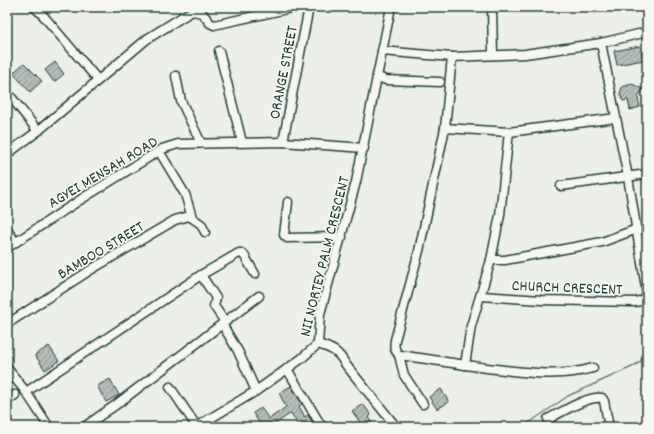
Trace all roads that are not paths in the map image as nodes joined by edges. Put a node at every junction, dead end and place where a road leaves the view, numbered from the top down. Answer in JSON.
{"nodes":[{"id":1,"x":34,"y":7,"type":"edge"},
{"id":2,"x":296,"y":7,"type":"edge"},
{"id":3,"x":309,"y":7,"type":"edge"},
{"id":4,"x":391,"y":7,"type":"edge"},
{"id":5,"x":492,"y":7,"type":"edge"},
{"id":6,"x":198,"y":9,"type":"edge"},
{"id":7,"x":647,"y":32,"type":"edge"},
{"id":8,"x":601,"y":43,"type":"junction"},
{"id":9,"x":382,"y":50,"type":"junction"},
{"id":10,"x":219,"y":51,"type":"dead end"},
{"id":11,"x":494,"y":55,"type":"junction"},
{"id":12,"x":452,"y":57,"type":"junction"},
{"id":13,"x":377,"y":75,"type":"junction"},
{"id":14,"x":176,"y":76,"type":"dead end"},
{"id":15,"x":98,"y":80,"type":"junction"},
{"id":16,"x":440,"y":82,"type":"dead end"},
{"id":17,"x":7,"y":92,"type":"edge"},
{"id":18,"x":616,"y":118,"type":"junction"},
{"id":19,"x":445,"y":128,"type":"junction"},
{"id":20,"x":38,"y":131,"type":"junction"},
{"id":21,"x":509,"y":132,"type":"junction"},
{"id":22,"x":242,"y":142,"type":"junction"},
{"id":23,"x":283,"y":142,"type":"junction"},
{"id":24,"x":202,"y":144,"type":"junction"},
{"id":25,"x":364,"y":148,"type":"junction"},
{"id":26,"x":158,"y":152,"type":"junction"},
{"id":27,"x":7,"y":154,"type":"edge"},
{"id":28,"x":647,"y":174,"type":"edge"},
{"id":29,"x":628,"y":177,"type":"junction"},
{"id":30,"x":561,"y":186,"type":"dead end"},
{"id":31,"x":288,"y":202,"type":"dead end"},
{"id":32,"x":192,"y":217,"type":"junction"},
{"id":33,"x":7,"y":229,"type":"edge"},
{"id":34,"x":636,"y":229,"type":"junction"},
{"id":35,"x":205,"y":232,"type":"dead end"},
{"id":36,"x":342,"y":236,"type":"junction"},
{"id":37,"x":15,"y":242,"type":"junction"},
{"id":38,"x":7,"y":248,"type":"edge"},
{"id":39,"x":644,"y":253,"type":"edge"},
{"id":40,"x":491,"y":260,"type":"junction"},
{"id":41,"x":255,"y":274,"type":"dead end"},
{"id":42,"x":201,"y":275,"type":"junction"},
{"id":43,"x":647,"y":294,"type":"edge"},
{"id":44,"x":259,"y":296,"type":"dead end"},
{"id":45,"x":482,"y":296,"type":"junction"},
{"id":46,"x":223,"y":323,"type":"junction"},
{"id":47,"x":7,"y":324,"type":"edge"},
{"id":48,"x":318,"y":344,"type":"junction"},
{"id":49,"x":399,"y":355,"type":"junction"},
{"id":50,"x":465,"y":365,"type":"junction"},
{"id":51,"x":7,"y":368,"type":"edge"},
{"id":52,"x":287,"y":368,"type":"junction"},
{"id":53,"x":593,"y":368,"type":"dead end"},
{"id":54,"x":170,"y":387,"type":"dead end"},
{"id":55,"x":256,"y":391,"type":"junction"},
{"id":56,"x":26,"y":392,"type":"junction"},
{"id":57,"x":15,"y":394,"type":"dead end"},
{"id":58,"x":7,"y":400,"type":"edge"},
{"id":59,"x":423,"y":404,"type":"dead end"},
{"id":60,"x":548,"y":419,"type":"dead end"},
{"id":61,"x":46,"y":426,"type":"edge"},
{"id":62,"x":392,"y":426,"type":"edge"},
{"id":63,"x":84,"y":427,"type":"edge"},
{"id":64,"x":196,"y":427,"type":"edge"},
{"id":65,"x":322,"y":427,"type":"edge"},
{"id":66,"x":609,"y":427,"type":"edge"}],
"edges":[{"from":1,"to":15,"type":"street"},
{"from":2,"to":6,"type":"street"},
{"from":3,"to":23,"type":"street","name":"ORANGE STREET"},
{"from":4,"to":9,"type":"street","name":"NII NORTEY PALM CRESCENT"},
{"from":5,"to":11,"type":"street"},
{"from":6,"to":15,"type":"street"},
{"from":7,"to":8,"type":"street"},
{"from":8,"to":11,"type":"street"},
{"from":8,"to":18,"type":"street","name":"CHURCH CRESCENT"},
{"from":9,"to":12,"type":"street"},
{"from":9,"to":13,"type":"street","name":"NII NORTEY PALM CRESCENT"},
{"from":10,"to":22,"type":"street"},
{"from":11,"to":12,"type":"street"},
{"from":12,"to":19,"type":"street"},
{"from":13,"to":16,"type":"street"},
{"from":13,"to":25,"type":"street","name":"NII NORTEY PALM CRESCENT"},
{"from":14,"to":24,"type":"street"},
{"from":15,"to":20,"type":"street"},
{"from":17,"to":20,"type":"street"},
{"from":18,"to":21,"type":"street"},
{"from":18,"to":29,"type":"street","name":"CHURCH CRESCENT"},
{"from":19,"to":21,"type":"street"},
{"from":19,"to":49,"type":"street"},
{"from":20,"to":27,"type":"street"},
{"from":21,"to":40,"type":"street"},
{"from":22,"to":23,"type":"street","name":"AGYEI MENSAH ROAD"},
{"from":22,"to":24,"type":"street","name":"AGYEI MENSAH ROAD"},
{"from":23,"to":25,"type":"street","name":"AGYEI MENSAH ROAD"},
{"from":24,"to":26,"type":"street","name":"AGYEI MENSAH ROAD"},
{"from":25,"to":36,"type":"street","name":"NII NORTEY PALM CRESCENT"},
{"from":26,"to":32,"type":"street"},
{"from":26,"to":37,"type":"street","name":"AGYEI MENSAH ROAD"},
{"from":28,"to":29,"type":"street"},
{"from":29,"to":30,"type":"street"},
{"from":29,"to":34,"type":"street","name":"CHURCH CRESCENT"},
{"from":31,"to":36,"type":"street"},
{"from":32,"to":35,"type":"street"},
{"from":32,"to":47,"type":"street","name":"BAMBOO STREET"},
{"from":33,"to":37,"type":"street"},
{"from":34,"to":39,"type":"street","name":"CHURCH CRESCENT"},
{"from":34,"to":40,"type":"street"},
{"from":36,"to":48,"type":"street","name":"NII NORTEY PALM CRESCENT"},
{"from":37,"to":38,"type":"street","name":"AGYEI MENSAH ROAD"},
{"from":39,"to":43,"type":"street","name":"CHURCH CRESCENT"},
{"from":40,"to":45,"type":"street"},
{"from":41,"to":42,"type":"street"},
{"from":42,"to":46,"type":"street"},
{"from":42,"to":56,"type":"street"},
{"from":43,"to":45,"type":"street","name":"CHURCH CRESCENT"},
{"from":44,"to":46,"type":"street"},
{"from":45,"to":50,"type":"street"},
{"from":46,"to":55,"type":"street"},
{"from":46,"to":63,"type":"street"},
{"from":48,"to":52,"type":"street","name":"NII NORTEY PALM CRESCENT"},
{"from":48,"to":62,"type":"street"},
{"from":49,"to":50,"type":"street"},
{"from":49,"to":59,"type":"street"},
{"from":50,"to":53,"type":"street"},
{"from":51,"to":56,"type":"street"},
{"from":52,"to":55,"type":"street","name":"NII NORTEY PALM CRESCENT"},
{"from":52,"to":65,"type":"street"},
{"from":54,"to":64,"type":"street"},
{"from":55,"to":64,"type":"street","name":"NII NORTEY PALM CRESCENT"},
{"from":56,"to":61,"type":"street"},
{"from":57,"to":58,"type":"street"},
{"from":60,"to":66,"type":"street"}]}
